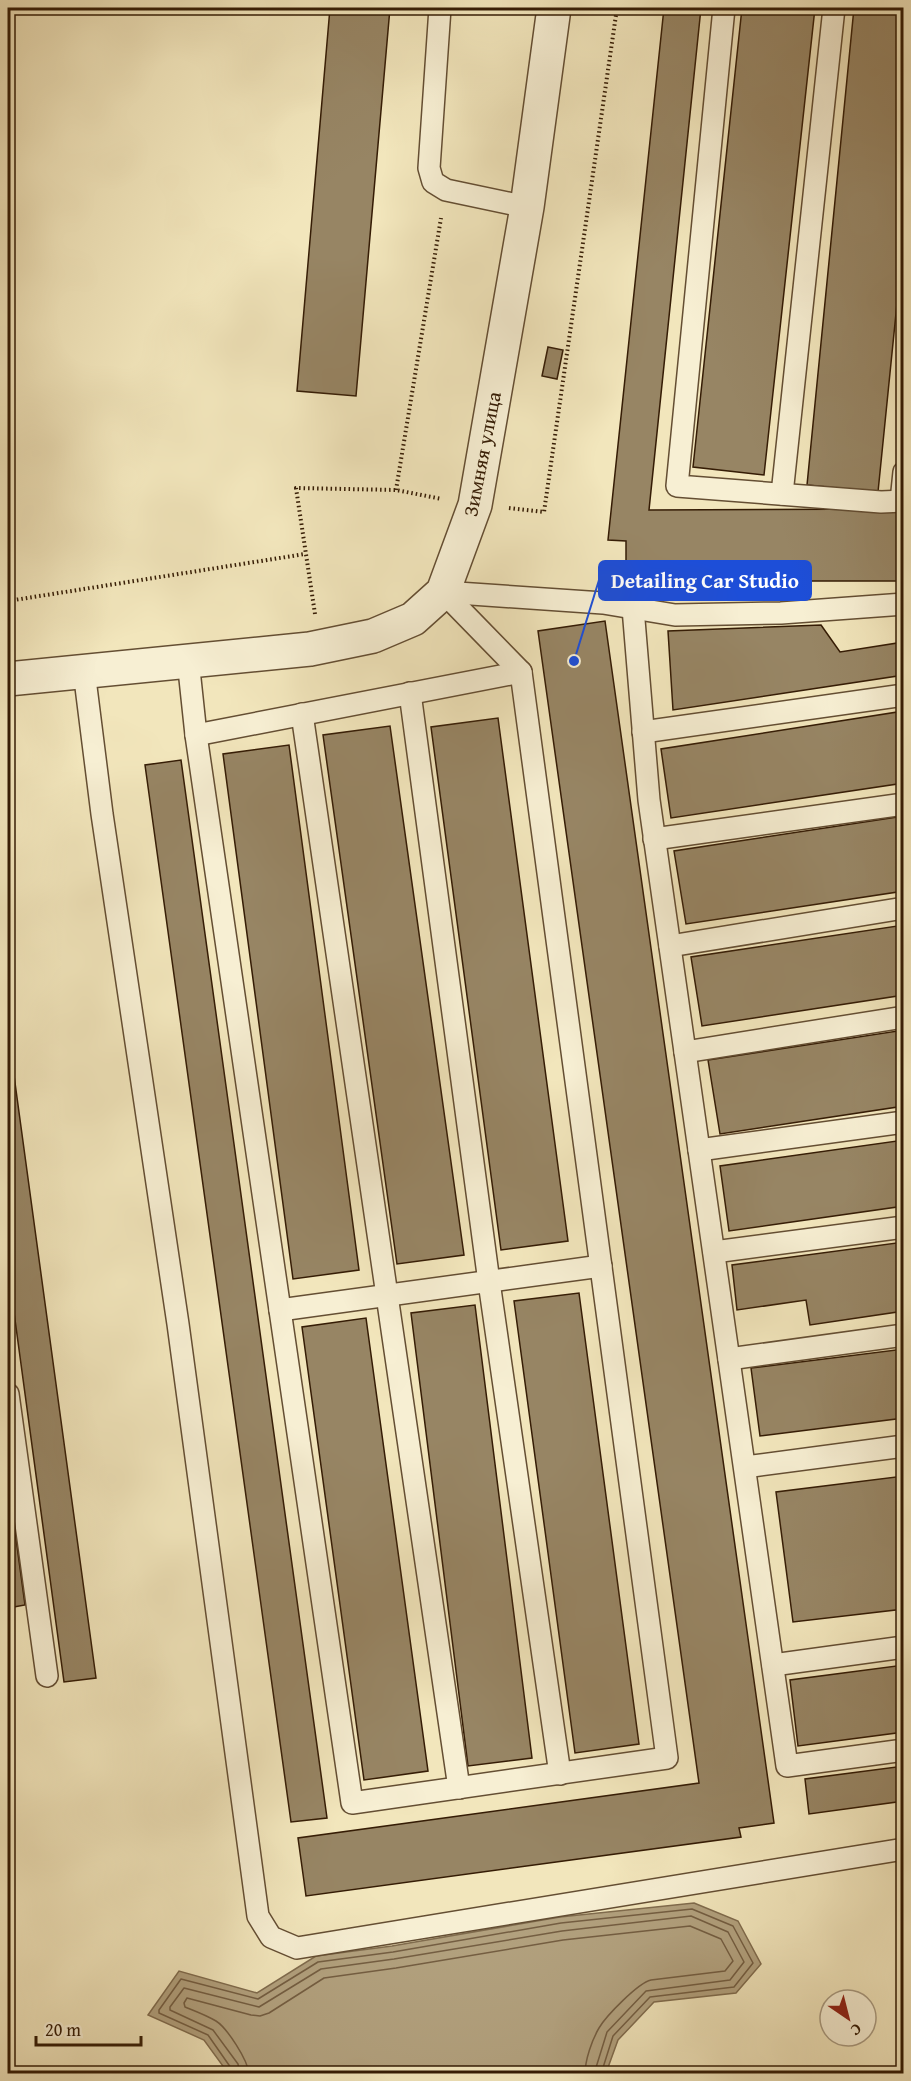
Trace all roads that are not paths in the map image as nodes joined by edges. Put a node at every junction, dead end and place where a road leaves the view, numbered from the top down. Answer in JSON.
{"nodes":[{"id":1,"x":440,"y":8,"type":"edge"},
{"id":2,"x":554,"y":8,"type":"edge"},
{"id":3,"x":724,"y":8,"type":"edge"},
{"id":4,"x":834,"y":8,"type":"edge"},
{"id":5,"x":527,"y":207,"type":"junction"},
{"id":6,"x":903,"y":472,"type":"edge"},
{"id":7,"x":782,"y":494,"type":"junction"},
{"id":8,"x":902,"y":501,"type":"edge"},
{"id":9,"x":443,"y":591,"type":"junction"},
{"id":10,"x":903,"y":604,"type":"edge"},
{"id":11,"x":633,"y":608,"type":"junction"},
{"id":12,"x":188,"y":660,"type":"junction"},
{"id":13,"x":84,"y":671,"type":"junction"},
{"id":14,"x":521,"y":672,"type":"junction"},
{"id":15,"x":8,"y":679,"type":"edge"},
{"id":16,"x":410,"y":693,"type":"junction"},
{"id":17,"x":903,"y":695,"type":"edge"},
{"id":18,"x":302,"y":714,"type":"junction"},
{"id":19,"x":643,"y":732,"type":"junction"},
{"id":20,"x":196,"y":735,"type":"junction"},
{"id":21,"x":903,"y":804,"type":"edge"},
{"id":22,"x":654,"y":839,"type":"junction"},
{"id":23,"x":903,"y":909,"type":"edge"},
{"id":24,"x":670,"y":946,"type":"junction"},
{"id":25,"x":903,"y":1017,"type":"edge"},
{"id":26,"x":685,"y":1052,"type":"junction"},
{"id":27,"x":903,"y":1122,"type":"edge"},
{"id":28,"x":699,"y":1150,"type":"junction"},
{"id":29,"x":903,"y":1227,"type":"edge"},
{"id":30,"x":714,"y":1252,"type":"junction"},
{"id":31,"x":601,"y":1266,"type":"junction"},
{"id":32,"x":489,"y":1282,"type":"junction"},
{"id":33,"x":387,"y":1296,"type":"junction"},
{"id":34,"x":280,"y":1310,"type":"junction"},
{"id":35,"x":903,"y":1335,"type":"edge"},
{"id":36,"x":729,"y":1359,"type":"junction"},
{"id":37,"x":8,"y":1394,"type":"edge"},
{"id":38,"x":903,"y":1446,"type":"edge"},
{"id":39,"x":745,"y":1467,"type":"junction"},
{"id":40,"x":903,"y":1647,"type":"edge"},
{"id":41,"x":773,"y":1665,"type":"junction"},
{"id":42,"x":47,"y":1676,"type":"dead end"},
{"id":43,"x":903,"y":1750,"type":"edge"},
{"id":44,"x":560,"y":1774,"type":"junction"},
{"id":45,"x":459,"y":1788,"type":"junction"},
{"id":46,"x":903,"y":1849,"type":"edge"}],
"edges":[{"from":1,"to":5,"type":"lane"},
{"from":2,"to":5,"type":"street","name":"Зимняя улица"},
{"from":3,"to":7,"type":"lane"},
{"from":4,"to":7,"type":"lane"},
{"from":5,"to":9,"type":"street","name":"Зимняя улица"},
{"from":6,"to":8,"type":"lane"},
{"from":7,"to":8,"type":"lane"},
{"from":9,"to":11,"type":"lane"},
{"from":9,"to":12,"type":"street","name":"Зимняя улица"},
{"from":9,"to":14,"type":"lane"},
{"from":10,"to":11,"type":"lane"},
{"from":11,"to":19,"type":"lane"},
{"from":12,"to":13,"type":"street","name":"Зимняя улица"},
{"from":12,"to":20,"type":"lane"},
{"from":13,"to":15,"type":"street","name":"Зимняя улица"},
{"from":13,"to":46,"type":"lane"},
{"from":14,"to":16,"type":"lane"},
{"from":14,"to":31,"type":"lane"},
{"from":16,"to":18,"type":"lane"},
{"from":16,"to":32,"type":"lane"},
{"from":17,"to":19,"type":"lane"},
{"from":18,"to":20,"type":"lane"},
{"from":18,"to":33,"type":"lane"},
{"from":19,"to":22,"type":"lane"},
{"from":20,"to":34,"type":"lane"},
{"from":21,"to":22,"type":"lane"},
{"from":22,"to":24,"type":"lane"},
{"from":23,"to":24,"type":"lane"},
{"from":24,"to":26,"type":"lane"},
{"from":25,"to":26,"type":"lane"},
{"from":26,"to":28,"type":"lane"},
{"from":27,"to":28,"type":"lane"},
{"from":28,"to":30,"type":"lane"},
{"from":29,"to":30,"type":"lane"},
{"from":30,"to":36,"type":"lane"},
{"from":31,"to":32,"type":"lane"},
{"from":31,"to":44,"type":"lane"},
{"from":32,"to":33,"type":"lane"},
{"from":32,"to":44,"type":"lane"},
{"from":33,"to":34,"type":"lane"},
{"from":33,"to":45,"type":"lane"},
{"from":34,"to":45,"type":"lane"},
{"from":35,"to":36,"type":"lane"},
{"from":36,"to":39,"type":"lane"},
{"from":37,"to":42,"type":"lane"},
{"from":38,"to":39,"type":"lane"},
{"from":39,"to":41,"type":"lane"},
{"from":40,"to":41,"type":"lane"},
{"from":41,"to":43,"type":"lane"},
{"from":44,"to":45,"type":"lane"}]}
